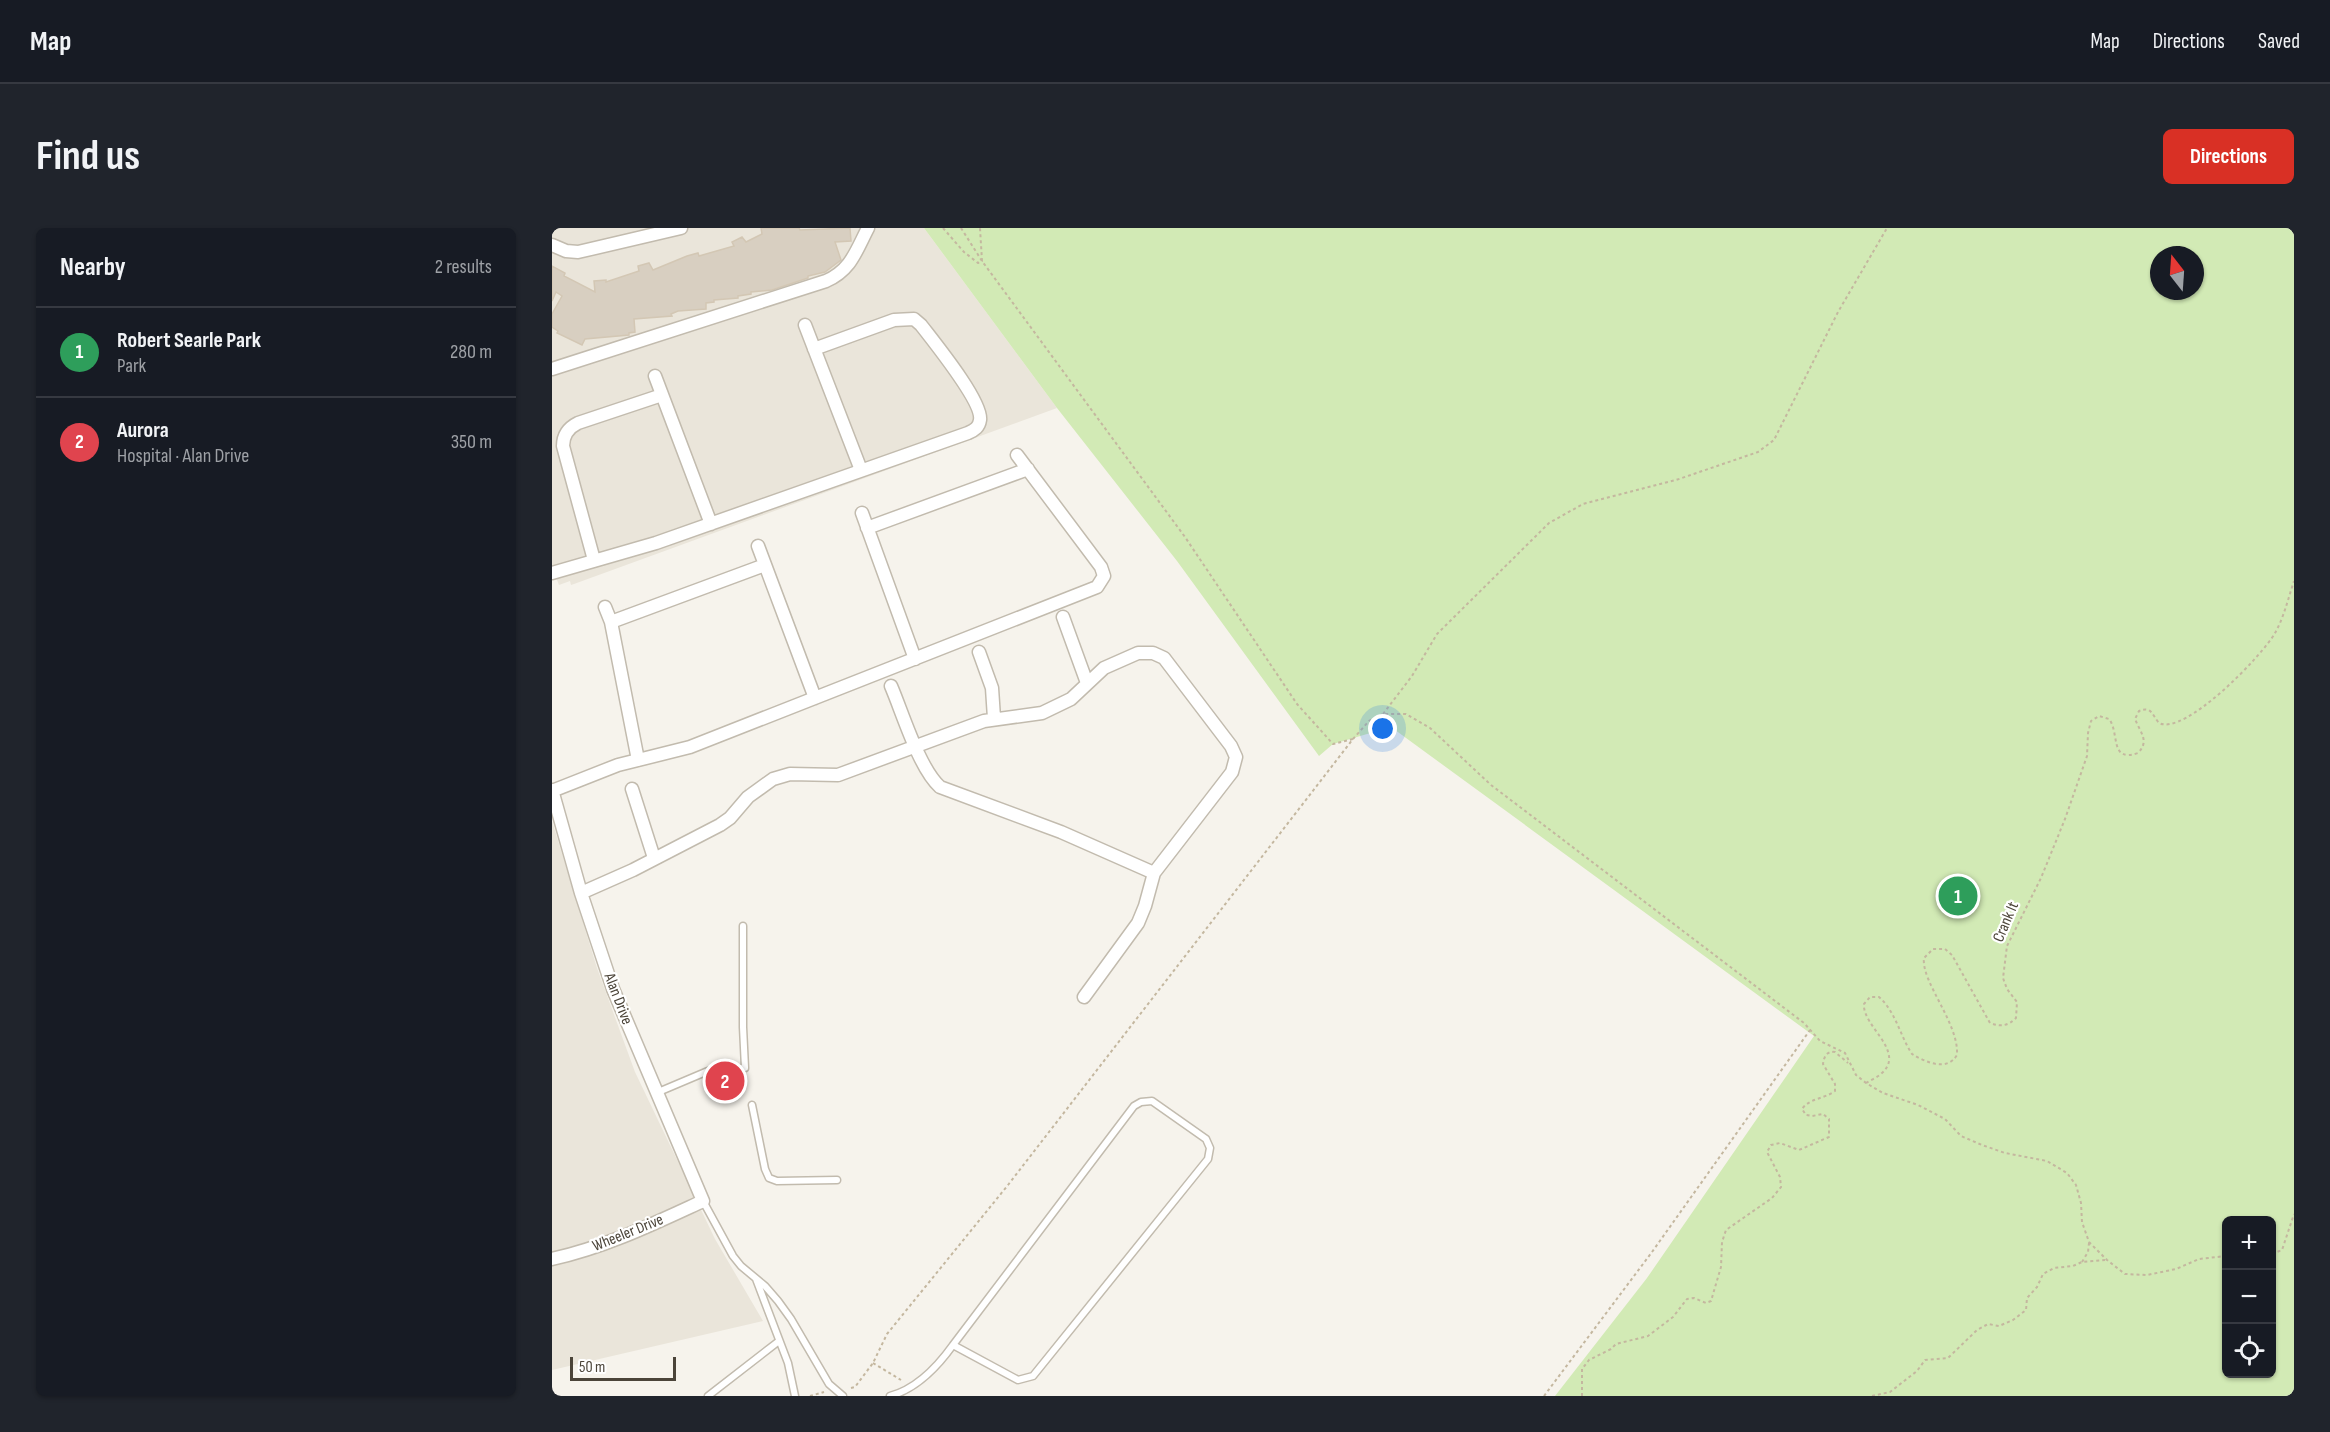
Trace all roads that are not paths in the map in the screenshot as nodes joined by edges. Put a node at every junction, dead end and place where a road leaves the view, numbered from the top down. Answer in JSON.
{"nodes":[{"id":1,"x":681,"y":228,"type":"edge"},
{"id":2,"x":868,"y":228,"type":"edge"},
{"id":3,"x":552,"y":245,"type":"edge"},
{"id":4,"x":805,"y":325,"type":"dead end"},
{"id":5,"x":814,"y":349,"type":"junction"},
{"id":6,"x":553,"y":367,"type":"edge"},
{"id":7,"x":655,"y":376,"type":"dead end"},
{"id":8,"x":662,"y":395,"type":"junction"},
{"id":9,"x":1017,"y":455,"type":"dead end"},
{"id":10,"x":1028,"y":469,"type":"junction"},
{"id":11,"x":861,"y":470,"type":"junction"},
{"id":12,"x":862,"y":513,"type":"dead end"},
{"id":13,"x":711,"y":524,"type":"junction"},
{"id":14,"x":867,"y":528,"type":"junction"},
{"id":15,"x":758,"y":546,"type":"dead end"},
{"id":16,"x":594,"y":560,"type":"junction"},
{"id":17,"x":765,"y":565,"type":"junction"},
{"id":18,"x":552,"y":573,"type":"edge"},
{"id":19,"x":605,"y":607,"type":"dead end"},
{"id":20,"x":1063,"y":617,"type":"dead end"},
{"id":21,"x":610,"y":622,"type":"junction"},
{"id":22,"x":979,"y":652,"type":"dead end"},
{"id":23,"x":915,"y":659,"type":"junction"},
{"id":24,"x":1087,"y":683,"type":"junction"},
{"id":25,"x":891,"y":686,"type":"dead end"},
{"id":26,"x":815,"y":698,"type":"junction"},
{"id":27,"x":994,"y":718,"type":"junction"},
{"id":28,"x":916,"y":747,"type":"junction"},
{"id":29,"x":638,"y":760,"type":"junction"},
{"id":30,"x":632,"y":789,"type":"dead end"},
{"id":31,"x":552,"y":790,"type":"edge"},
{"id":32,"x":654,"y":858,"type":"junction"},
{"id":33,"x":1154,"y":873,"type":"junction"},
{"id":34,"x":581,"y":893,"type":"junction"},
{"id":35,"x":743,"y":926,"type":"dead end"},
{"id":36,"x":1084,"y":997,"type":"dead end"},
{"id":37,"x":656,"y":1093,"type":"junction"},
{"id":38,"x":752,"y":1105,"type":"dead end"},
{"id":39,"x":837,"y":1180,"type":"dead end"},
{"id":40,"x":703,"y":1201,"type":"junction"},
{"id":41,"x":552,"y":1259,"type":"edge"},
{"id":42,"x":755,"y":1278,"type":"junction"},
{"id":43,"x":779,"y":1341,"type":"junction"},
{"id":44,"x":953,"y":1345,"type":"junction"},
{"id":45,"x":708,"y":1396,"type":"edge"},
{"id":46,"x":795,"y":1396,"type":"edge"},
{"id":47,"x":843,"y":1396,"type":"edge"},
{"id":48,"x":890,"y":1396,"type":"edge"}],
"edges":[{"from":1,"to":3,"type":"street"},
{"from":2,"to":6,"type":"street"},
{"from":4,"to":5,"type":"street"},
{"from":5,"to":11,"type":"street"},
{"from":5,"to":11,"type":"street"},
{"from":7,"to":8,"type":"street"},
{"from":8,"to":13,"type":"street"},
{"from":8,"to":16,"type":"street"},
{"from":9,"to":10,"type":"street"},
{"from":10,"to":14,"type":"street"},
{"from":10,"to":23,"type":"street"},
{"from":11,"to":13,"type":"street"},
{"from":12,"to":14,"type":"street"},
{"from":13,"to":16,"type":"street"},
{"from":14,"to":23,"type":"street"},
{"from":15,"to":17,"type":"street"},
{"from":16,"to":18,"type":"street"},
{"from":17,"to":21,"type":"street"},
{"from":17,"to":26,"type":"street"},
{"from":19,"to":21,"type":"street"},
{"from":20,"to":24,"type":"street"},
{"from":21,"to":29,"type":"street"},
{"from":22,"to":27,"type":"street"},
{"from":23,"to":26,"type":"street"},
{"from":24,"to":27,"type":"street"},
{"from":24,"to":33,"type":"street"},
{"from":25,"to":28,"type":"street"},
{"from":26,"to":29,"type":"street"},
{"from":27,"to":28,"type":"street"},
{"from":28,"to":32,"type":"street"},
{"from":28,"to":33,"type":"street"},
{"from":29,"to":31,"type":"street"},
{"from":30,"to":32,"type":"street"},
{"from":31,"to":34,"type":"street","name":"Alan Drive"},
{"from":32,"to":34,"type":"street"},
{"from":33,"to":36,"type":"street"},
{"from":34,"to":37,"type":"street","name":"Alan Drive"},
{"from":35,"to":37,"type":"lane"},
{"from":37,"to":40,"type":"street","name":"Alan Drive"},
{"from":38,"to":39,"type":"lane"},
{"from":40,"to":41,"type":"street","name":"Wheeler Drive"},
{"from":40,"to":42,"type":"lane"},
{"from":42,"to":43,"type":"lane"},
{"from":42,"to":47,"type":"lane"},
{"from":43,"to":45,"type":"lane"},
{"from":43,"to":46,"type":"lane"},
{"from":44,"to":44,"type":"lane"},
{"from":44,"to":48,"type":"lane"}]}
